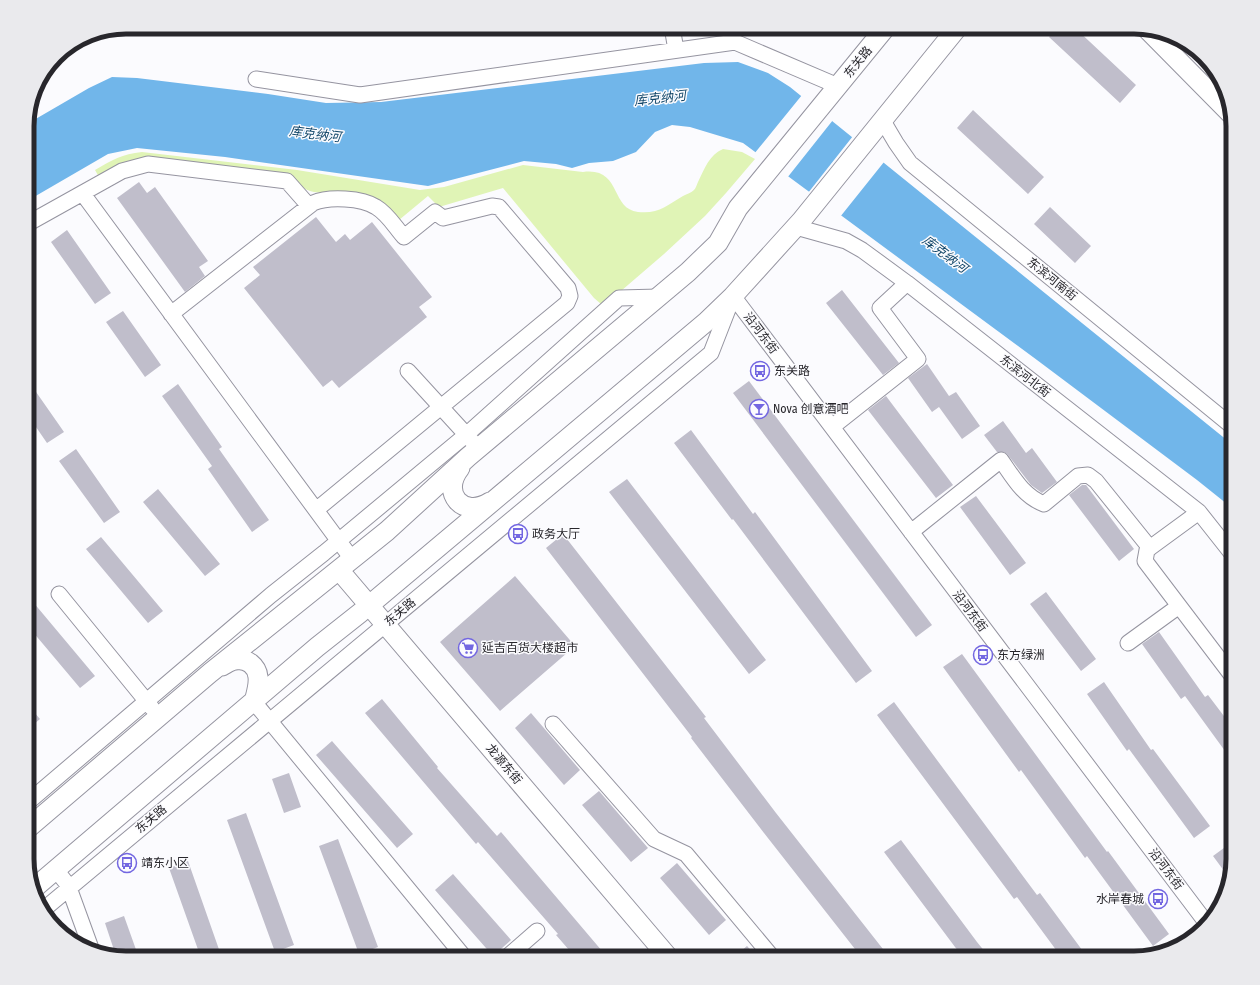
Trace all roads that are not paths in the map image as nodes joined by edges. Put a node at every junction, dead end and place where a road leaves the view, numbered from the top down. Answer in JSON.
{"nodes":[{"id":1,"x":673,"y":34,"type":"edge"},
{"id":2,"x":880,"y":34,"type":"edge"},
{"id":3,"x":943,"y":34,"type":"edge"},
{"id":4,"x":953,"y":34,"type":"edge"},
{"id":5,"x":1173,"y":42,"type":"edge"},
{"id":6,"x":1174,"y":43,"type":"edge"},
{"id":7,"x":676,"y":50,"type":"junction"},
{"id":8,"x":934,"y":58,"type":"junction"},
{"id":9,"x":1213,"y":78,"type":"edge"},
{"id":10,"x":256,"y":79,"type":"dead end"},
{"id":11,"x":838,"y":86,"type":"junction"},
{"id":12,"x":1223,"y":105,"type":"edge"},
{"id":13,"x":879,"y":126,"type":"junction"},
{"id":14,"x":83,"y":194,"type":"junction"},
{"id":15,"x":309,"y":206,"type":"junction"},
{"id":16,"x":34,"y":220,"type":"edge"},
{"id":17,"x":799,"y":224,"type":"junction"},
{"id":18,"x":906,"y":283,"type":"junction"},
{"id":19,"x":733,"y":296,"type":"junction"},
{"id":20,"x":659,"y":297,"type":"junction"},
{"id":21,"x":171,"y":314,"type":"junction"},
{"id":22,"x":408,"y":371,"type":"dead end"},
{"id":23,"x":441,"y":407,"type":"junction"},
{"id":24,"x":1226,"y":421,"type":"edge"},
{"id":25,"x":832,"y":427,"type":"junction"},
{"id":26,"x":466,"y":435,"type":"junction"},
{"id":27,"x":474,"y":453,"type":"junction"},
{"id":28,"x":495,"y":500,"type":"junction"},
{"id":29,"x":316,"y":510,"type":"junction"},
{"id":30,"x":1199,"y":512,"type":"junction"},
{"id":31,"x":911,"y":532,"type":"junction"},
{"id":32,"x":339,"y":540,"type":"junction"},
{"id":33,"x":1226,"y":546,"type":"edge"},
{"id":34,"x":1150,"y":548,"type":"junction"},
{"id":35,"x":340,"y":568,"type":"junction"},
{"id":36,"x":59,"y":594,"type":"dead end"},
{"id":37,"x":1179,"y":606,"type":"junction"},
{"id":38,"x":365,"y":609,"type":"junction"},
{"id":39,"x":381,"y":628,"type":"junction"},
{"id":40,"x":1128,"y":643,"type":"dead end"},
{"id":41,"x":1226,"y":668,"type":"edge"},
{"id":42,"x":210,"y":673,"type":"junction"},
{"id":43,"x":147,"y":701,"type":"junction"},
{"id":44,"x":254,"y":702,"type":"junction"},
{"id":45,"x":160,"y":716,"type":"junction"},
{"id":46,"x":270,"y":720,"type":"junction"},
{"id":47,"x":553,"y":724,"type":"dead end"},
{"id":48,"x":34,"y":797,"type":"edge"},
{"id":49,"x":34,"y":823,"type":"edge"},
{"id":50,"x":56,"y":870,"type":"junction"},
{"id":51,"x":38,"y":885,"type":"edge"},
{"id":52,"x":69,"y":888,"type":"junction"},
{"id":53,"x":47,"y":906,"type":"edge"},
{"id":54,"x":1203,"y":919,"type":"edge"},
{"id":55,"x":537,"y":931,"type":"dead end"},
{"id":56,"x":89,"y":944,"type":"edge"},
{"id":57,"x":459,"y":951,"type":"edge"},
{"id":58,"x":514,"y":951,"type":"edge"},
{"id":59,"x":646,"y":951,"type":"edge"},
{"id":60,"x":663,"y":951,"type":"edge"},
{"id":61,"x":767,"y":951,"type":"edge"}],
"edges":[{"from":1,"to":7,"type":"street"},
{"from":2,"to":11,"type":"main road","name":"东关路"},
{"from":3,"to":8,"type":"main road"},
{"from":4,"to":8,"type":"main road","name":"东关路"},
{"from":5,"to":12,"type":"main road"},
{"from":6,"to":9,"type":"main road"},
{"from":7,"to":10,"type":"street"},
{"from":7,"to":11,"type":"street"},
{"from":8,"to":13,"type":"main road","name":"东关路"},
{"from":11,"to":20,"type":"main road","name":"东关路"},
{"from":13,"to":17,"type":"main road","name":"东关路"},
{"from":13,"to":24,"type":"street","name":"东滨河南街"},
{"from":14,"to":15,"type":"street"},
{"from":14,"to":16,"type":"street"},
{"from":14,"to":21,"type":"street"},
{"from":15,"to":21,"type":"street"},
{"from":15,"to":23,"type":"street"},
{"from":17,"to":18,"type":"street","name":"东滨河北街"},
{"from":17,"to":19,"type":"main road","name":"东关路"},
{"from":18,"to":25,"type":"street"},
{"from":18,"to":30,"type":"street","name":"东滨河北街"},
{"from":19,"to":25,"type":"street","name":"沿河东街"},
{"from":19,"to":28,"type":"main road","name":"东关路"},
{"from":19,"to":39,"type":"street","name":"东关路"},
{"from":20,"to":26,"type":"street"},
{"from":20,"to":27,"type":"main road","name":"东关路"},
{"from":21,"to":29,"type":"street"},
{"from":22,"to":23,"type":"street"},
{"from":23,"to":26,"type":"street"},
{"from":23,"to":29,"type":"street"},
{"from":25,"to":31,"type":"street","name":"沿河东街"},
{"from":26,"to":27,"type":"street"},
{"from":26,"to":32,"type":"street"},
{"from":27,"to":28,"type":"main road"},
{"from":27,"to":35,"type":"main road","name":"东关路"},
{"from":28,"to":38,"type":"main road","name":"东关路"},
{"from":29,"to":32,"type":"street"},
{"from":30,"to":33,"type":"street","name":"东滨河北街"},
{"from":30,"to":34,"type":"street"},
{"from":31,"to":34,"type":"street"},
{"from":31,"to":54,"type":"street","name":"沿河东街"},
{"from":32,"to":35,"type":"street"},
{"from":32,"to":43,"type":"street"},
{"from":34,"to":37,"type":"street"},
{"from":35,"to":38,"type":"main road","name":"龙源东街"},
{"from":35,"to":42,"type":"main road","name":"东关路"},
{"from":36,"to":43,"type":"street"},
{"from":37,"to":40,"type":"street"},
{"from":37,"to":41,"type":"street"},
{"from":38,"to":39,"type":"main road","name":"龙源东街"},
{"from":38,"to":44,"type":"main road","name":"东关路"},
{"from":39,"to":46,"type":"street","name":"东关路"},
{"from":39,"to":59,"type":"main road","name":"龙源东街"},
{"from":39,"to":60,"type":"main road","name":"龙源东街"},
{"from":42,"to":44,"type":"main road"},
{"from":42,"to":45,"type":"main road","name":"东关路"},
{"from":43,"to":45,"type":"street"},
{"from":43,"to":48,"type":"street"},
{"from":44,"to":46,"type":"street"},
{"from":44,"to":50,"type":"main road","name":"东关路"},
{"from":45,"to":49,"type":"main road","name":"东关路"},
{"from":46,"to":52,"type":"street","name":"东关路"},
{"from":46,"to":57,"type":"street"},
{"from":47,"to":61,"type":"street"},
{"from":50,"to":51,"type":"main road","name":"东关路"},
{"from":50,"to":52,"type":"street"},
{"from":52,"to":53,"type":"street","name":"东关路"},
{"from":52,"to":56,"type":"street"},
{"from":55,"to":58,"type":"street"}]}
